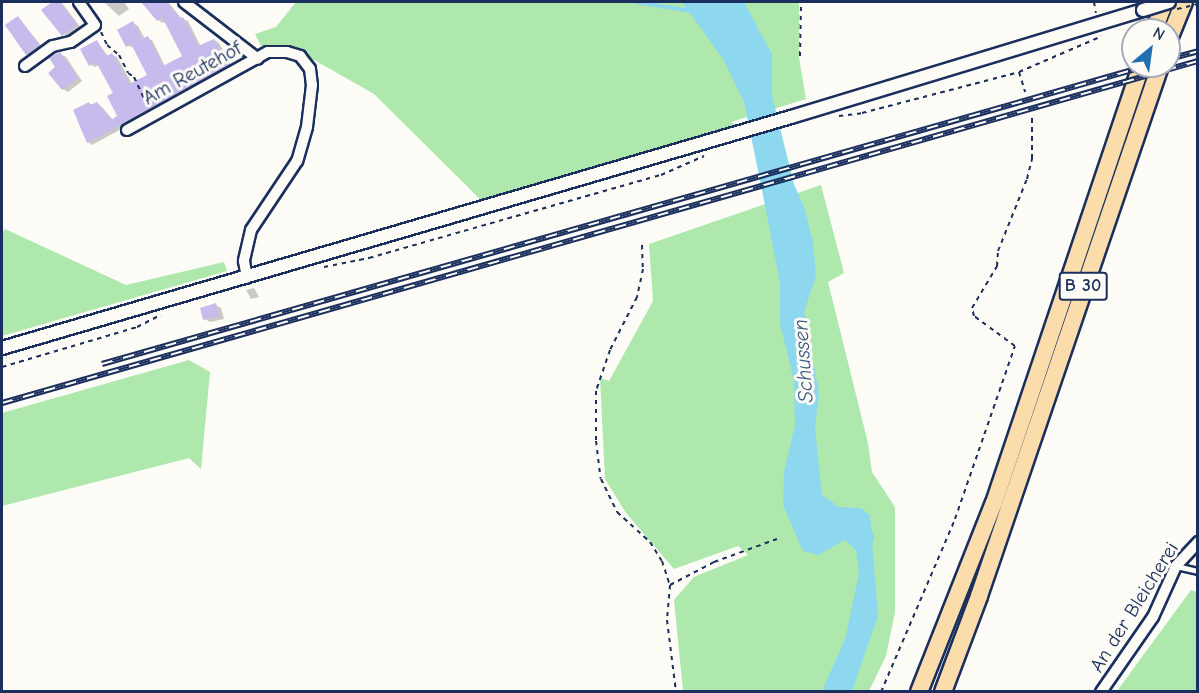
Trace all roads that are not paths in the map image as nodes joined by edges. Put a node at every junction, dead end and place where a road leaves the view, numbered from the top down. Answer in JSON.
{"nodes":[{"id":1,"x":78,"y":2,"type":"edge"},
{"id":2,"x":184,"y":2,"type":"edge"},
{"id":3,"x":1167,"y":2,"type":"edge"},
{"id":4,"x":1184,"y":2,"type":"edge"},
{"id":5,"x":1160,"y":18,"type":"edge"},
{"id":6,"x":1178,"y":18,"type":"edge"},
{"id":7,"x":258,"y":59,"type":"junction"},
{"id":8,"x":25,"y":66,"type":"dead end"},
{"id":9,"x":1137,"y":78,"type":"edge"},
{"id":10,"x":1156,"y":78,"type":"edge"},
{"id":11,"x":127,"y":130,"type":"dead end"},
{"id":12,"x":247,"y":278,"type":"junction"},
{"id":13,"x":2,"y":348,"type":"edge"},
{"id":14,"x":1197,"y":542,"type":"edge"},
{"id":15,"x":1176,"y":566,"type":"junction"},
{"id":16,"x":1197,"y":571,"type":"edge"},
{"id":17,"x":919,"y":692,"type":"edge"},
{"id":18,"x":943,"y":692,"type":"edge"},
{"id":19,"x":1101,"y":692,"type":"edge"}],
"edges":[{"from":1,"to":8,"type":"street"},
{"from":2,"to":7,"type":"street","name":"Am Reutehof"},
{"from":3,"to":5,"type":"highway"},
{"from":3,"to":12,"type":"street","bridge":true},
{"from":4,"to":6,"type":"highway"},
{"from":7,"to":11,"type":"street","name":"Am Reutehof"},
{"from":7,"to":12,"type":"street"},
{"from":9,"to":17,"type":"highway","number":"B 30"},
{"from":10,"to":18,"type":"highway","number":"B 30"},
{"from":12,"to":13,"type":"street"},
{"from":14,"to":15,"type":"street","name":"An der Bleicherei"},
{"from":15,"to":16,"type":"lane"},
{"from":15,"to":19,"type":"street","name":"An der Bleicherei"}]}
